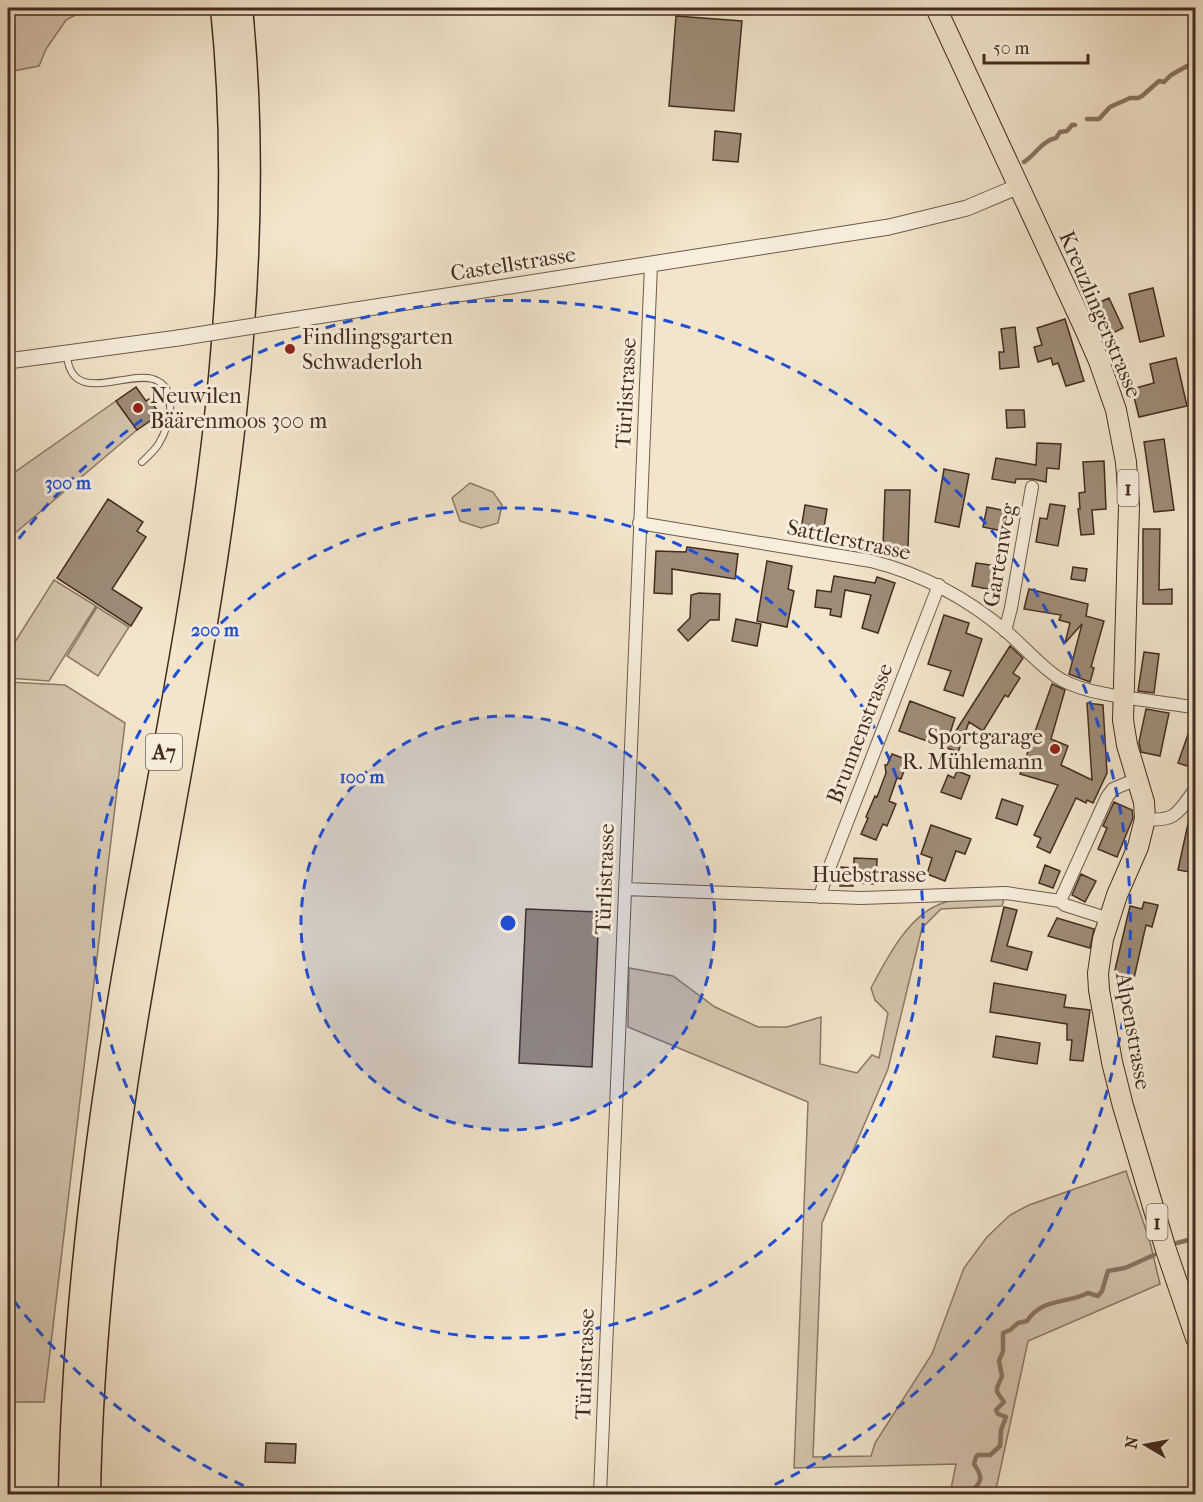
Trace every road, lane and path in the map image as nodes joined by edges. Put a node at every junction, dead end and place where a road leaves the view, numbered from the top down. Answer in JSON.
{"nodes":[{"id":1,"x":222,"y":8,"type":"edge"},
{"id":2,"x":241,"y":8,"type":"edge"},
{"id":3,"x":936,"y":8,"type":"edge"},
{"id":4,"x":1019,"y":186,"type":"junction"},
{"id":5,"x":651,"y":265,"type":"junction"},
{"id":6,"x":67,"y":355,"type":"junction"},
{"id":7,"x":8,"y":361,"type":"edge"},
{"id":8,"x":142,"y":462,"type":"dead end"},
{"id":9,"x":1032,"y":487,"type":"dead end"},
{"id":10,"x":639,"y":523,"type":"junction"},
{"id":11,"x":939,"y":585,"type":"junction"},
{"id":12,"x":1005,"y":631,"type":"junction"},
{"id":13,"x":1123,"y":696,"type":"junction"},
{"id":14,"x":1196,"y":708,"type":"edge"},
{"id":15,"x":1137,"y":779,"type":"junction"},
{"id":16,"x":1196,"y":788,"type":"edge"},
{"id":17,"x":1145,"y":819,"type":"junction"},
{"id":18,"x":625,"y":889,"type":"junction"},
{"id":19,"x":820,"y":897,"type":"junction"},
{"id":20,"x":1060,"y":901,"type":"junction"},
{"id":21,"x":1109,"y":919,"type":"junction"},
{"id":22,"x":1196,"y":1338,"type":"edge"},
{"id":23,"x":70,"y":1494,"type":"edge"},
{"id":24,"x":89,"y":1494,"type":"edge"},
{"id":25,"x":600,"y":1494,"type":"edge"}],
"edges":[{"from":1,"to":23,"type":"highway","number":"A7"},
{"from":2,"to":24,"type":"highway","number":"A7"},
{"from":3,"to":4,"type":"main road","name":"Kreuzlingerstrasse","number":"1"},
{"from":4,"to":5,"type":"street","name":"Castellstrasse"},
{"from":4,"to":13,"type":"main road","name":"Kreuzlingerstrasse","number":"1"},
{"from":5,"to":6,"type":"street","name":"Castellstrasse","bridge":true},
{"from":5,"to":10,"type":"street","name":"Türlistrasse"},
{"from":6,"to":7,"type":"street","name":"Castellstrasse"},
{"from":6,"to":8,"type":"lane"},
{"from":9,"to":12,"type":"street","name":"Gartenweg"},
{"from":10,"to":11,"type":"street","name":"Sattlerstrasse"},
{"from":10,"to":18,"type":"street","name":"Türlistrasse"},
{"from":11,"to":12,"type":"street","name":"Sattlerstrasse"},
{"from":11,"to":19,"type":"street","name":"Brunnenstrasse"},
{"from":12,"to":13,"type":"street","name":"Sattlerstrasse"},
{"from":13,"to":14,"type":"street","name":"Sattlerstrasse"},
{"from":13,"to":15,"type":"main road","name":"Alpenstrasse","number":"1"},
{"from":15,"to":17,"type":"main road","name":"Alpenstrasse","number":"1"},
{"from":15,"to":20,"type":"street"},
{"from":16,"to":17,"type":"street"},
{"from":17,"to":21,"type":"main road","name":"Alpenstrasse","number":"1"},
{"from":18,"to":19,"type":"street","name":"Huebstrasse"},
{"from":18,"to":25,"type":"street","name":"Türlistrasse"},
{"from":19,"to":20,"type":"street","name":"Huebstrasse"},
{"from":20,"to":21,"type":"street","name":"Huebstrasse"},
{"from":21,"to":22,"type":"main road","name":"Alpenstrasse","number":"1"}]}
